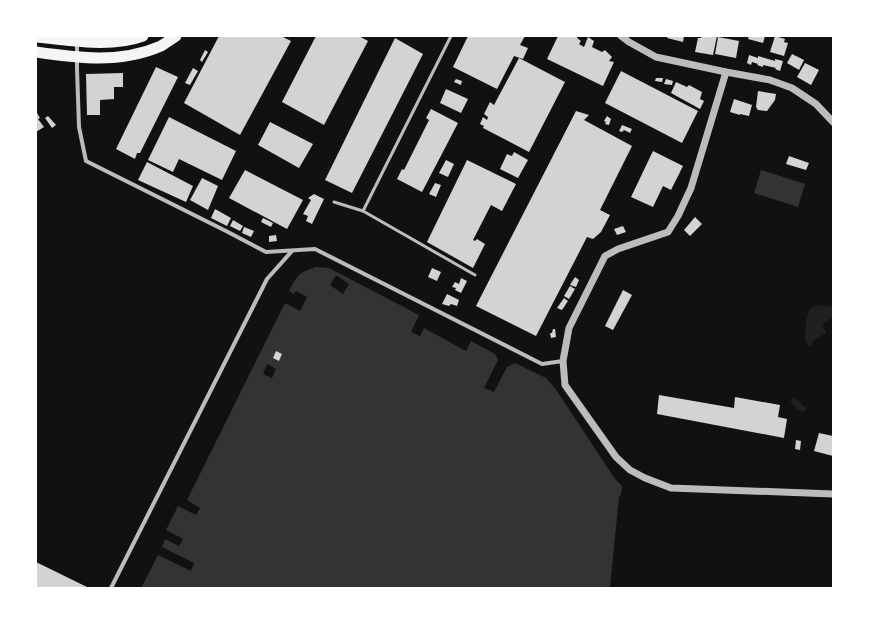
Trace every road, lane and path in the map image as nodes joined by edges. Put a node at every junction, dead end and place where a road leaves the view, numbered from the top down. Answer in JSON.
{"nodes":[{"id":1,"x":143,"y":36,"type":"edge"},
{"id":2,"x":176,"y":36,"type":"edge"},
{"id":3,"x":451,"y":36,"type":"edge"},
{"id":4,"x":621,"y":36,"type":"edge"},
{"id":5,"x":36,"y":37,"type":"edge"},
{"id":6,"x":77,"y":42,"type":"junction"},
{"id":7,"x":36,"y":52,"type":"edge"},
{"id":8,"x":77,"y":58,"type":"junction"},
{"id":9,"x":726,"y":72,"type":"junction"},
{"id":10,"x":833,"y":122,"type":"edge"},
{"id":11,"x":334,"y":202,"type":"dead end"},
{"id":12,"x":363,"y":211,"type":"junction"},
{"id":13,"x":293,"y":250,"type":"junction"},
{"id":14,"x":476,"y":275,"type":"dead end"},
{"id":15,"x":563,"y":361,"type":"junction"},
{"id":16,"x":833,"y":494,"type":"edge"},
{"id":17,"x":111,"y":588,"type":"edge"}],
"edges":[{"from":1,"to":6,"type":"highway"},
{"from":2,"to":8,"type":"highway"},
{"from":3,"to":12,"type":"lane"},
{"from":4,"to":9,"type":"street"},
{"from":5,"to":6,"type":"highway"},
{"from":6,"to":8,"type":"street"},
{"from":7,"to":8,"type":"highway"},
{"from":8,"to":13,"type":"street"},
{"from":9,"to":10,"type":"street"},
{"from":9,"to":15,"type":"street"},
{"from":11,"to":12,"type":"lane"},
{"from":12,"to":14,"type":"lane"},
{"from":13,"to":15,"type":"street"},
{"from":13,"to":17,"type":"street"},
{"from":15,"to":16,"type":"street"}]}
